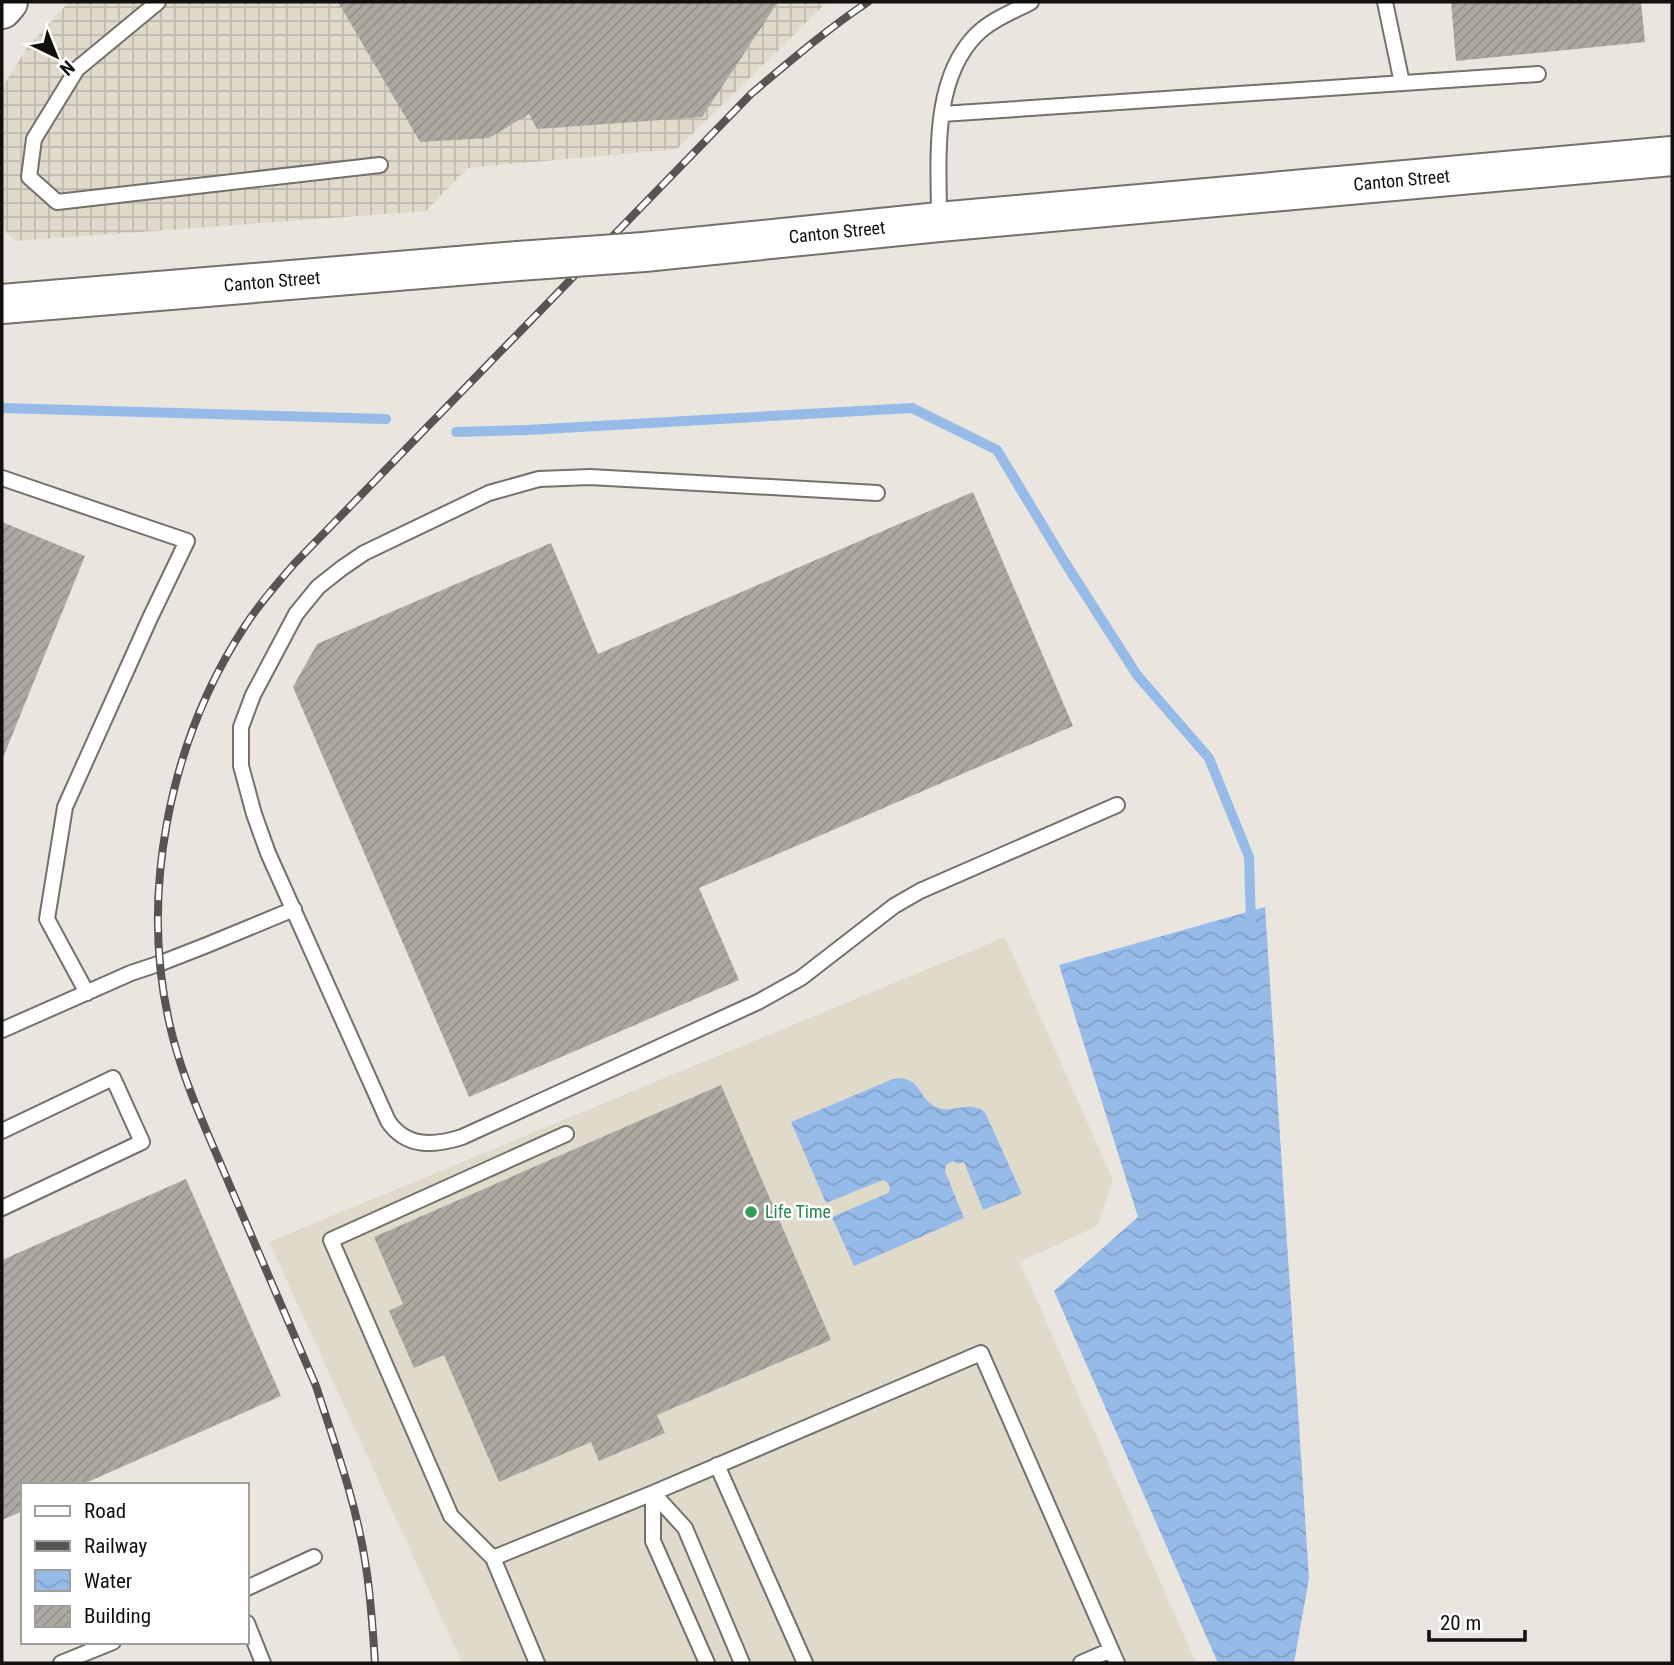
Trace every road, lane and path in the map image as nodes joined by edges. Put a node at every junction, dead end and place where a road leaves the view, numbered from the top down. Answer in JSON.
{"nodes":[{"id":1,"x":8,"y":2,"type":"edge"},
{"id":2,"x":158,"y":2,"type":"edge"},
{"id":3,"x":1031,"y":2,"type":"edge"},
{"id":4,"x":1385,"y":2,"type":"edge"},
{"id":5,"x":2,"y":9,"type":"edge"},
{"id":6,"x":1538,"y":74,"type":"dead end"},
{"id":7,"x":1402,"y":83,"type":"junction"},
{"id":8,"x":942,"y":114,"type":"junction"},
{"id":9,"x":1672,"y":156,"type":"edge"},
{"id":10,"x":380,"y":165,"type":"dead end"},
{"id":11,"x":939,"y":222,"type":"junction"},
{"id":12,"x":2,"y":279,"type":"edge"},
{"id":13,"x":61,"y":299,"type":"junction"},
{"id":14,"x":2,"y":303,"type":"edge"},
{"id":15,"x":2,"y":478,"type":"edge"},
{"id":16,"x":877,"y":493,"type":"dead end"},
{"id":17,"x":1117,"y":805,"type":"dead end"},
{"id":18,"x":294,"y":909,"type":"junction"},
{"id":19,"x":87,"y":993,"type":"junction"},
{"id":20,"x":2,"y":1030,"type":"edge"},
{"id":21,"x":2,"y":1131,"type":"edge"},
{"id":22,"x":566,"y":1134,"type":"dead end"},
{"id":23,"x":2,"y":1208,"type":"edge"},
{"id":24,"x":717,"y":1465,"type":"junction"},
{"id":25,"x":653,"y":1493,"type":"junction"},
{"id":26,"x":314,"y":1557,"type":"dead end"},
{"id":27,"x":493,"y":1559,"type":"junction"},
{"id":28,"x":248,"y":1588,"type":"edge"},
{"id":29,"x":248,"y":1626,"type":"edge"},
{"id":30,"x":108,"y":1644,"type":"edge"},
{"id":31,"x":1114,"y":1657,"type":"edge"},
{"id":32,"x":61,"y":1663,"type":"edge"},
{"id":33,"x":263,"y":1663,"type":"edge"},
{"id":34,"x":537,"y":1663,"type":"edge"},
{"id":35,"x":707,"y":1663,"type":"edge"},
{"id":36,"x":742,"y":1663,"type":"edge"},
{"id":37,"x":805,"y":1663,"type":"edge"},
{"id":38,"x":1081,"y":1663,"type":"edge"}],
"edges":[{"from":1,"to":5,"type":"main road"},
{"from":2,"to":10,"type":"lane"},
{"from":3,"to":8,"type":"lane"},
{"from":4,"to":7,"type":"lane"},
{"from":6,"to":7,"type":"lane"},
{"from":7,"to":8,"type":"lane"},
{"from":8,"to":11,"type":"lane"},
{"from":9,"to":11,"type":"main road","name":"Canton Street"},
{"from":11,"to":13,"type":"main road","name":"Canton Street","bridge":true},
{"from":12,"to":13,"type":"main road"},
{"from":13,"to":14,"type":"main road","name":"Canton Street"},
{"from":15,"to":19,"type":"lane"},
{"from":16,"to":18,"type":"lane"},
{"from":17,"to":18,"type":"lane"},
{"from":18,"to":19,"type":"lane"},
{"from":19,"to":20,"type":"lane"},
{"from":21,"to":23,"type":"lane"},
{"from":22,"to":27,"type":"lane"},
{"from":24,"to":25,"type":"lane"},
{"from":24,"to":31,"type":"lane"},
{"from":24,"to":37,"type":"lane"},
{"from":25,"to":27,"type":"lane"},
{"from":25,"to":35,"type":"lane"},
{"from":25,"to":36,"type":"lane"},
{"from":26,"to":28,"type":"lane"},
{"from":27,"to":34,"type":"lane"},
{"from":29,"to":33,"type":"lane"},
{"from":30,"to":32,"type":"lane"},
{"from":31,"to":38,"type":"lane"}]}
